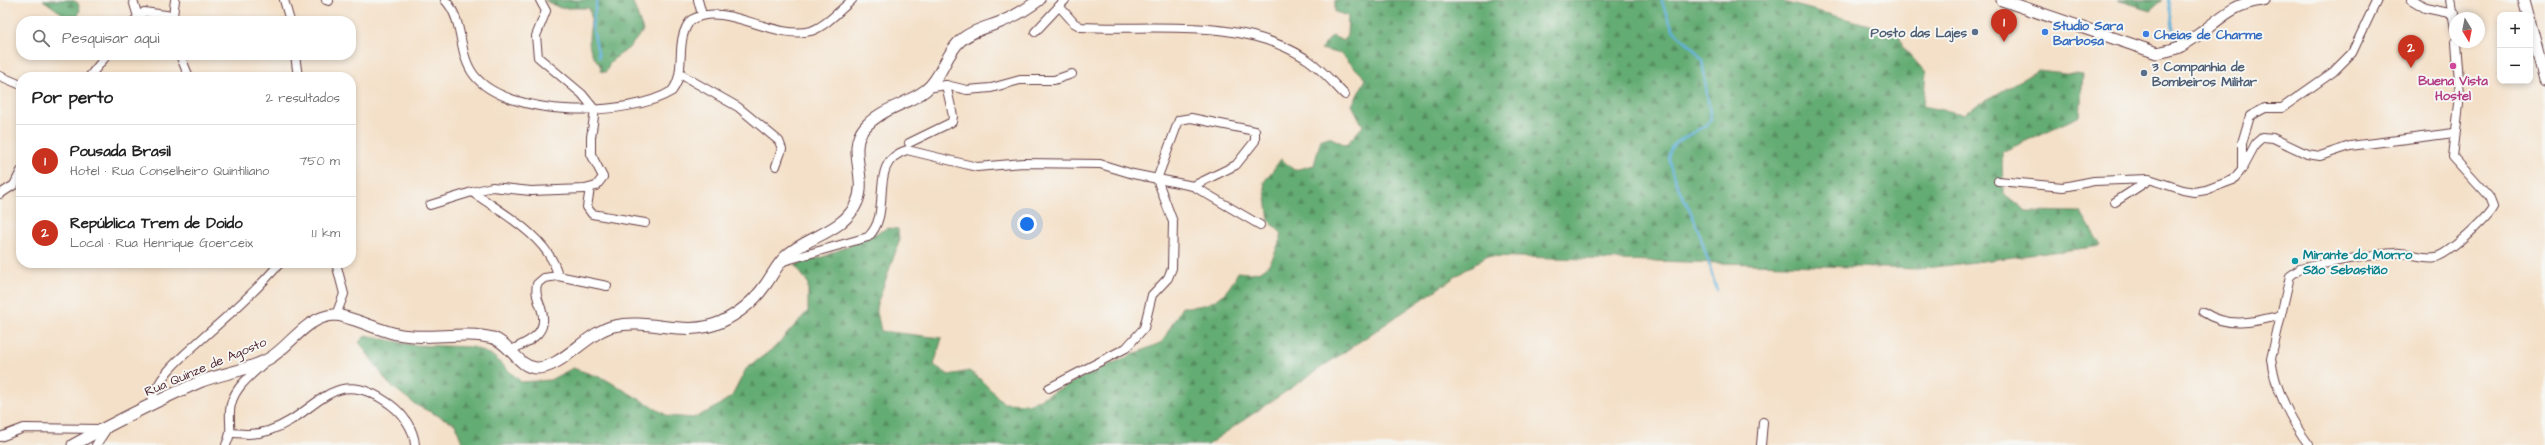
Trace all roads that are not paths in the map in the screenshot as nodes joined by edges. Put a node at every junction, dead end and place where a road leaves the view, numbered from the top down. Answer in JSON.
{"nodes":[{"id":1,"x":134,"y":0,"type":"edge"},
{"id":2,"x":175,"y":0,"type":"edge"},
{"id":3,"x":284,"y":0,"type":"edge"},
{"id":4,"x":445,"y":0,"type":"edge"},
{"id":5,"x":540,"y":0,"type":"edge"},
{"id":6,"x":698,"y":0,"type":"edge"},
{"id":7,"x":852,"y":0,"type":"edge"},
{"id":8,"x":2002,"y":0,"type":"edge"},
{"id":9,"x":2263,"y":0,"type":"edge"},
{"id":10,"x":2377,"y":0,"type":"edge"},
{"id":11,"x":2412,"y":0,"type":"edge"},
{"id":12,"x":2450,"y":0,"type":"edge"},
{"id":13,"x":2524,"y":0,"type":"edge"},
{"id":14,"x":1037,"y":2,"type":"edge"},
{"id":15,"x":1062,"y":3,"type":"edge"},
{"id":16,"x":701,"y":11,"type":"junction"},
{"id":17,"x":2453,"y":12,"type":"edge"},
{"id":18,"x":2527,"y":12,"type":"edge"},
{"id":19,"x":2449,"y":13,"type":"edge"},
{"id":20,"x":136,"y":16,"type":"edge"},
{"id":21,"x":139,"y":16,"type":"edge"},
{"id":22,"x":173,"y":16,"type":"edge"},
{"id":23,"x":173,"y":16,"type":"edge"},
{"id":24,"x":289,"y":16,"type":"edge"},
{"id":25,"x":1035,"y":32,"type":"dead end"},
{"id":26,"x":2533,"y":34,"type":"edge"},
{"id":27,"x":2456,"y":48,"type":"edge"},
{"id":28,"x":103,"y":60,"type":"edge"},
{"id":29,"x":182,"y":60,"type":"edge"},
{"id":30,"x":296,"y":60,"type":"edge"},
{"id":31,"x":93,"y":72,"type":"edge"},
{"id":32,"x":187,"y":72,"type":"edge"},
{"id":33,"x":297,"y":72,"type":"edge"},
{"id":34,"x":680,"y":74,"type":"junction"},
{"id":35,"x":1072,"y":74,"type":"dead end"},
{"id":36,"x":0,"y":76,"type":"edge"},
{"id":37,"x":2545,"y":80,"type":"edge"},
{"id":38,"x":16,"y":83,"type":"edge"},
{"id":39,"x":946,"y":86,"type":"junction"},
{"id":40,"x":928,"y":88,"type":"junction"},
{"id":41,"x":1345,"y":95,"type":"dead end"},
{"id":42,"x":594,"y":110,"type":"junction"},
{"id":43,"x":2454,"y":133,"type":"junction"},
{"id":44,"x":909,"y":143,"type":"dead end"},
{"id":45,"x":776,"y":166,"type":"dead end"},
{"id":46,"x":2242,"y":169,"type":"junction"},
{"id":47,"x":1157,"y":179,"type":"junction"},
{"id":48,"x":2150,"y":179,"type":"junction"},
{"id":49,"x":16,"y":181,"type":"edge"},
{"id":50,"x":1998,"y":182,"type":"dead end"},
{"id":51,"x":1193,"y":186,"type":"junction"},
{"id":52,"x":590,"y":188,"type":"junction"},
{"id":53,"x":472,"y":192,"type":"junction"},
{"id":54,"x":0,"y":194,"type":"edge"},
{"id":55,"x":2115,"y":202,"type":"dead end"},
{"id":56,"x":430,"y":205,"type":"dead end"},
{"id":57,"x":645,"y":223,"type":"dead end"},
{"id":58,"x":1260,"y":225,"type":"dead end"},
{"id":59,"x":780,"y":262,"type":"junction"},
{"id":60,"x":275,"y":268,"type":"edge"},
{"id":61,"x":337,"y":268,"type":"edge"},
{"id":62,"x":558,"y":276,"type":"junction"},
{"id":63,"x":607,"y":286,"type":"dead end"},
{"id":64,"x":2203,"y":312,"type":"dead end"},
{"id":65,"x":336,"y":315,"type":"junction"},
{"id":66,"x":2282,"y":315,"type":"junction"},
{"id":67,"x":511,"y":350,"type":"junction"},
{"id":68,"x":271,"y":358,"type":"junction"},
{"id":69,"x":1049,"y":388,"type":"dead end"},
{"id":70,"x":150,"y":404,"type":"junction"},
{"id":71,"x":1762,"y":422,"type":"dead end"},
{"id":72,"x":105,"y":427,"type":"junction"},
{"id":73,"x":232,"y":433,"type":"junction"},
{"id":74,"x":0,"y":437,"type":"edge"},
{"id":75,"x":73,"y":445,"type":"edge"},
{"id":76,"x":96,"y":445,"type":"edge"},
{"id":77,"x":226,"y":445,"type":"edge"},
{"id":78,"x":416,"y":445,"type":"edge"},
{"id":79,"x":1761,"y":445,"type":"edge"},
{"id":80,"x":2309,"y":445,"type":"edge"}],
"edges":[{"from":1,"to":20,"type":"street"},
{"from":2,"to":23,"type":"street"},
{"from":3,"to":24,"type":"street"},
{"from":4,"to":42,"type":"street"},
{"from":5,"to":42,"type":"street"},
{"from":6,"to":16,"type":"street"},
{"from":7,"to":16,"type":"street"},
{"from":8,"to":9,"type":"street"},
{"from":10,"to":46,"type":"street"},
{"from":11,"to":19,"type":"street"},
{"from":12,"to":17,"type":"street"},
{"from":13,"to":18,"type":"street"},
{"from":14,"to":40,"type":"street"},
{"from":15,"to":25,"type":"street"},
{"from":15,"to":41,"type":"street"},
{"from":16,"to":34,"type":"street"},
{"from":21,"to":22,"type":"street"},
{"from":26,"to":37,"type":"street"},
{"from":27,"to":43,"type":"street"},
{"from":28,"to":31,"type":"street"},
{"from":29,"to":32,"type":"street"},
{"from":30,"to":33,"type":"street"},
{"from":34,"to":42,"type":"street"},
{"from":34,"to":45,"type":"street"},
{"from":35,"to":39,"type":"street"},
{"from":36,"to":38,"type":"street"},
{"from":39,"to":40,"type":"street"},
{"from":39,"to":44,"type":"street"},
{"from":40,"to":59,"type":"street"},
{"from":42,"to":52,"type":"street"},
{"from":43,"to":46,"type":"street"},
{"from":43,"to":66,"type":"street"},
{"from":46,"to":48,"type":"street"},
{"from":47,"to":51,"type":"street"},
{"from":47,"to":51,"type":"street"},
{"from":47,"to":59,"type":"street"},
{"from":47,"to":69,"type":"street"},
{"from":48,"to":50,"type":"street"},
{"from":48,"to":55,"type":"street"},
{"from":49,"to":54,"type":"street"},
{"from":51,"to":58,"type":"street"},
{"from":52,"to":53,"type":"street"},
{"from":52,"to":57,"type":"street"},
{"from":53,"to":56,"type":"street"},
{"from":53,"to":62,"type":"street"},
{"from":59,"to":67,"type":"street"},
{"from":60,"to":70,"type":"street"},
{"from":61,"to":65,"type":"street"},
{"from":62,"to":63,"type":"street"},
{"from":62,"to":67,"type":"street"},
{"from":64,"to":66,"type":"street"},
{"from":65,"to":67,"type":"street"},
{"from":65,"to":68,"type":"street","name":"Rua Quinze de Agosto"},
{"from":66,"to":80,"type":"street"},
{"from":68,"to":70,"type":"street","name":"Rua Quinze de Agosto"},
{"from":68,"to":73,"type":"street"},
{"from":70,"to":72,"type":"street","name":"Rua Quinze de Agosto"},
{"from":71,"to":79,"type":"street"},
{"from":72,"to":74,"type":"street"},
{"from":72,"to":75,"type":"street","name":"Rua Quinze de Agosto"},
{"from":72,"to":76,"type":"street"},
{"from":73,"to":77,"type":"street"},
{"from":73,"to":78,"type":"street"}]}
